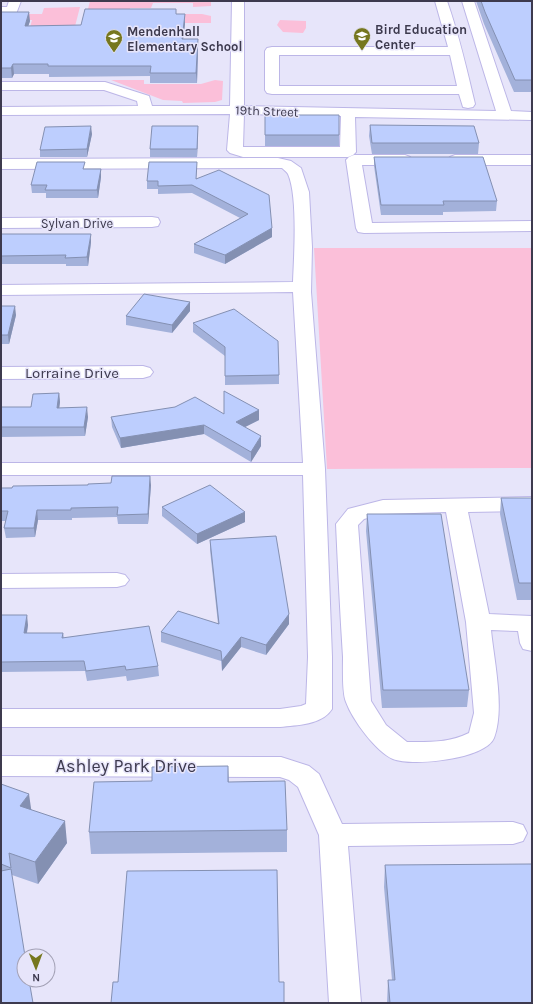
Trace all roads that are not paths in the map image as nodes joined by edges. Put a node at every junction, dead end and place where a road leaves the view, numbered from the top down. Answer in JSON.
{"nodes":[{"id":1,"x":15,"y":1,"type":"edge"},
{"id":2,"x":238,"y":1,"type":"edge"},
{"id":3,"x":441,"y":1,"type":"edge"},
{"id":4,"x":468,"y":1,"type":"edge"},
{"id":5,"x":1,"y":11,"type":"edge"},
{"id":6,"x":238,"y":51,"type":"junction"},
{"id":7,"x":260,"y":51,"type":"junction"},
{"id":8,"x":455,"y":51,"type":"junction"},
{"id":9,"x":1,"y":86,"type":"edge"},
{"id":10,"x":465,"y":90,"type":"junction"},
{"id":11,"x":524,"y":102,"type":"dead end"},
{"id":12,"x":503,"y":109,"type":"junction"},
{"id":13,"x":146,"y":110,"type":"junction"},
{"id":14,"x":237,"y":110,"type":"junction"},
{"id":15,"x":1,"y":111,"type":"edge"},
{"id":16,"x":348,"y":113,"type":"junction"},
{"id":17,"x":471,"y":115,"type":"junction"},
{"id":18,"x":532,"y":116,"type":"edge"},
{"id":19,"x":532,"y":160,"type":"edge"},
{"id":20,"x":1,"y":164,"type":"edge"},
{"id":21,"x":152,"y":222,"type":"dead end"},
{"id":22,"x":1,"y":223,"type":"edge"},
{"id":23,"x":532,"y":226,"type":"edge"},
{"id":24,"x":302,"y":288,"type":"junction"},
{"id":25,"x":1,"y":290,"type":"edge"},
{"id":26,"x":143,"y":372,"type":"dead end"},
{"id":27,"x":1,"y":373,"type":"edge"},
{"id":28,"x":1,"y":469,"type":"edge"},
{"id":29,"x":314,"y":469,"type":"junction"},
{"id":30,"x":532,"y":504,"type":"edge"},
{"id":31,"x":456,"y":505,"type":"junction"},
{"id":32,"x":117,"y":580,"type":"dead end"},
{"id":33,"x":1,"y":581,"type":"edge"},
{"id":34,"x":478,"y":622,"type":"junction"},
{"id":35,"x":531,"y":630,"type":"edge"},
{"id":36,"x":1,"y":718,"type":"edge"},
{"id":37,"x":1,"y":766,"type":"edge"},
{"id":38,"x":513,"y":833,"type":"dead end"},
{"id":39,"x":333,"y":835,"type":"junction"},
{"id":40,"x":345,"y":1003,"type":"edge"}],
"edges":[{"from":1,"to":5,"type":"street"},
{"from":2,"to":6,"type":"street"},
{"from":3,"to":8,"type":"street"},
{"from":4,"to":12,"type":"street"},
{"from":6,"to":7,"type":"street"},
{"from":6,"to":14,"type":"street"},
{"from":7,"to":8,"type":"street"},
{"from":7,"to":10,"type":"street"},
{"from":8,"to":10,"type":"street"},
{"from":9,"to":13,"type":"street"},
{"from":10,"to":17,"type":"street"},
{"from":11,"to":12,"type":"street"},
{"from":12,"to":17,"type":"street","name":"19th Street"},
{"from":12,"to":18,"type":"street","name":"19th Street"},
{"from":13,"to":14,"type":"street","name":"19th Street"},
{"from":13,"to":15,"type":"street","name":"19th Street"},
{"from":14,"to":16,"type":"street","name":"19th Street"},
{"from":14,"to":16,"type":"street"},
{"from":16,"to":17,"type":"street","name":"19th Street"},
{"from":19,"to":23,"type":"street"},
{"from":20,"to":24,"type":"street"},
{"from":21,"to":22,"type":"street","name":"Sylvan Drive"},
{"from":24,"to":25,"type":"street"},
{"from":24,"to":29,"type":"street"},
{"from":26,"to":27,"type":"street","name":"Lorraine Drive"},
{"from":28,"to":29,"type":"street"},
{"from":29,"to":36,"type":"street"},
{"from":30,"to":31,"type":"street"},
{"from":31,"to":34,"type":"street"},
{"from":31,"to":34,"type":"street"},
{"from":32,"to":33,"type":"street"},
{"from":34,"to":35,"type":"street"},
{"from":37,"to":39,"type":"street","name":"Ashley Park Drive"},
{"from":38,"to":39,"type":"street"},
{"from":39,"to":40,"type":"street","name":"Ashley Park Drive"}]}
